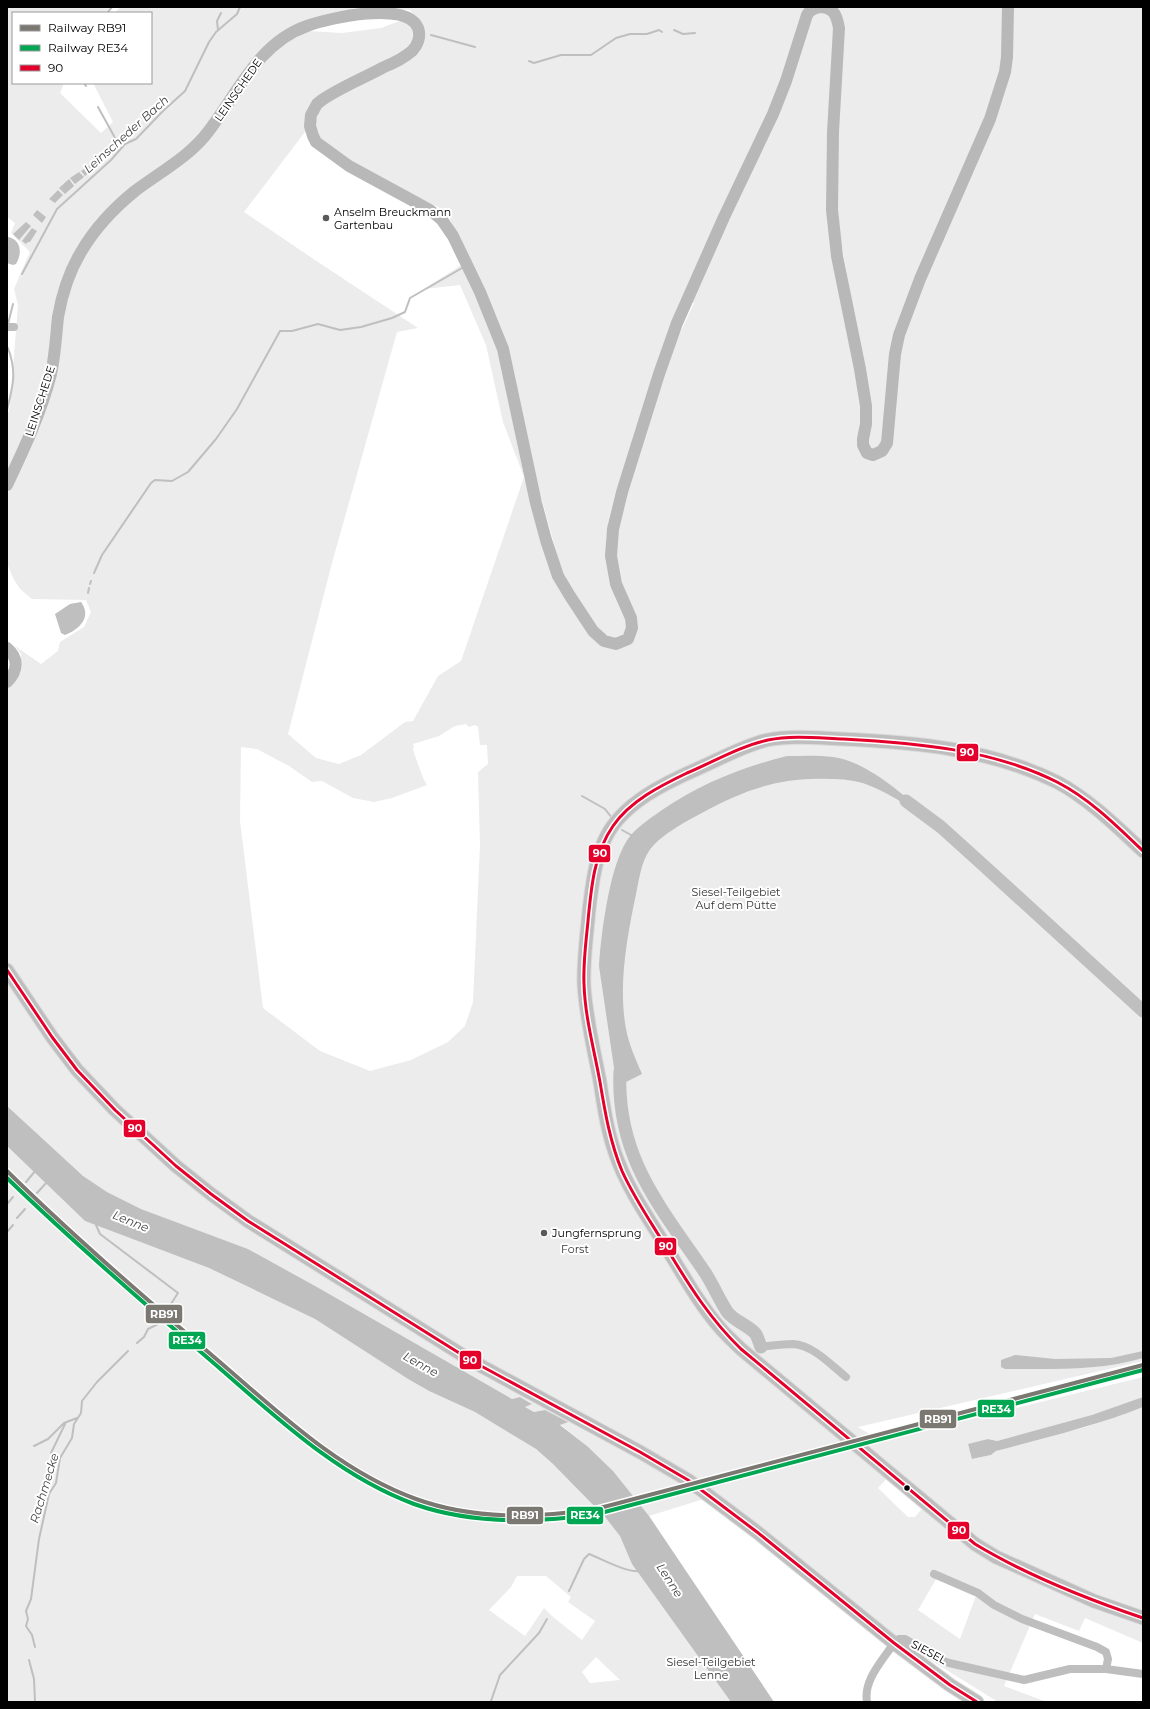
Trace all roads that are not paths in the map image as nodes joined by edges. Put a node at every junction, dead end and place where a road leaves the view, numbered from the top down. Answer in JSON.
{"nodes":[{"id":1,"x":1008,"y":7,"type":"edge"},
{"id":2,"x":7,"y":485,"type":"edge"},
{"id":3,"x":7,"y":648,"type":"edge"},
{"id":4,"x":7,"y":682,"type":"edge"},
{"id":5,"x":1143,"y":851,"type":"edge"},
{"id":6,"x":7,"y":970,"type":"edge"},
{"id":7,"x":934,"y":1574,"type":"dead end"},
{"id":8,"x":1143,"y":1618,"type":"edge"},
{"id":9,"x":894,"y":1643,"type":"junction"},
{"id":10,"x":1106,"y":1669,"type":"junction"},
{"id":11,"x":1143,"y":1674,"type":"edge"},
{"id":12,"x":867,"y":1702,"type":"edge"},
{"id":13,"x":977,"y":1702,"type":"edge"}],
"edges":[{"from":1,"to":2,"type":"main road","name":"LEINSCHEDE"},
{"from":3,"to":4,"type":"main road"},
{"from":5,"to":8,"type":"main road"},
{"from":6,"to":9,"type":"main road","name":"SIESEL"},
{"from":7,"to":10,"type":"street"},
{"from":9,"to":10,"type":"street","name":"SIESEL"},
{"from":9,"to":12,"type":"street"},
{"from":9,"to":13,"type":"main road"},
{"from":10,"to":11,"type":"street","name":"SIESEL"}]}
